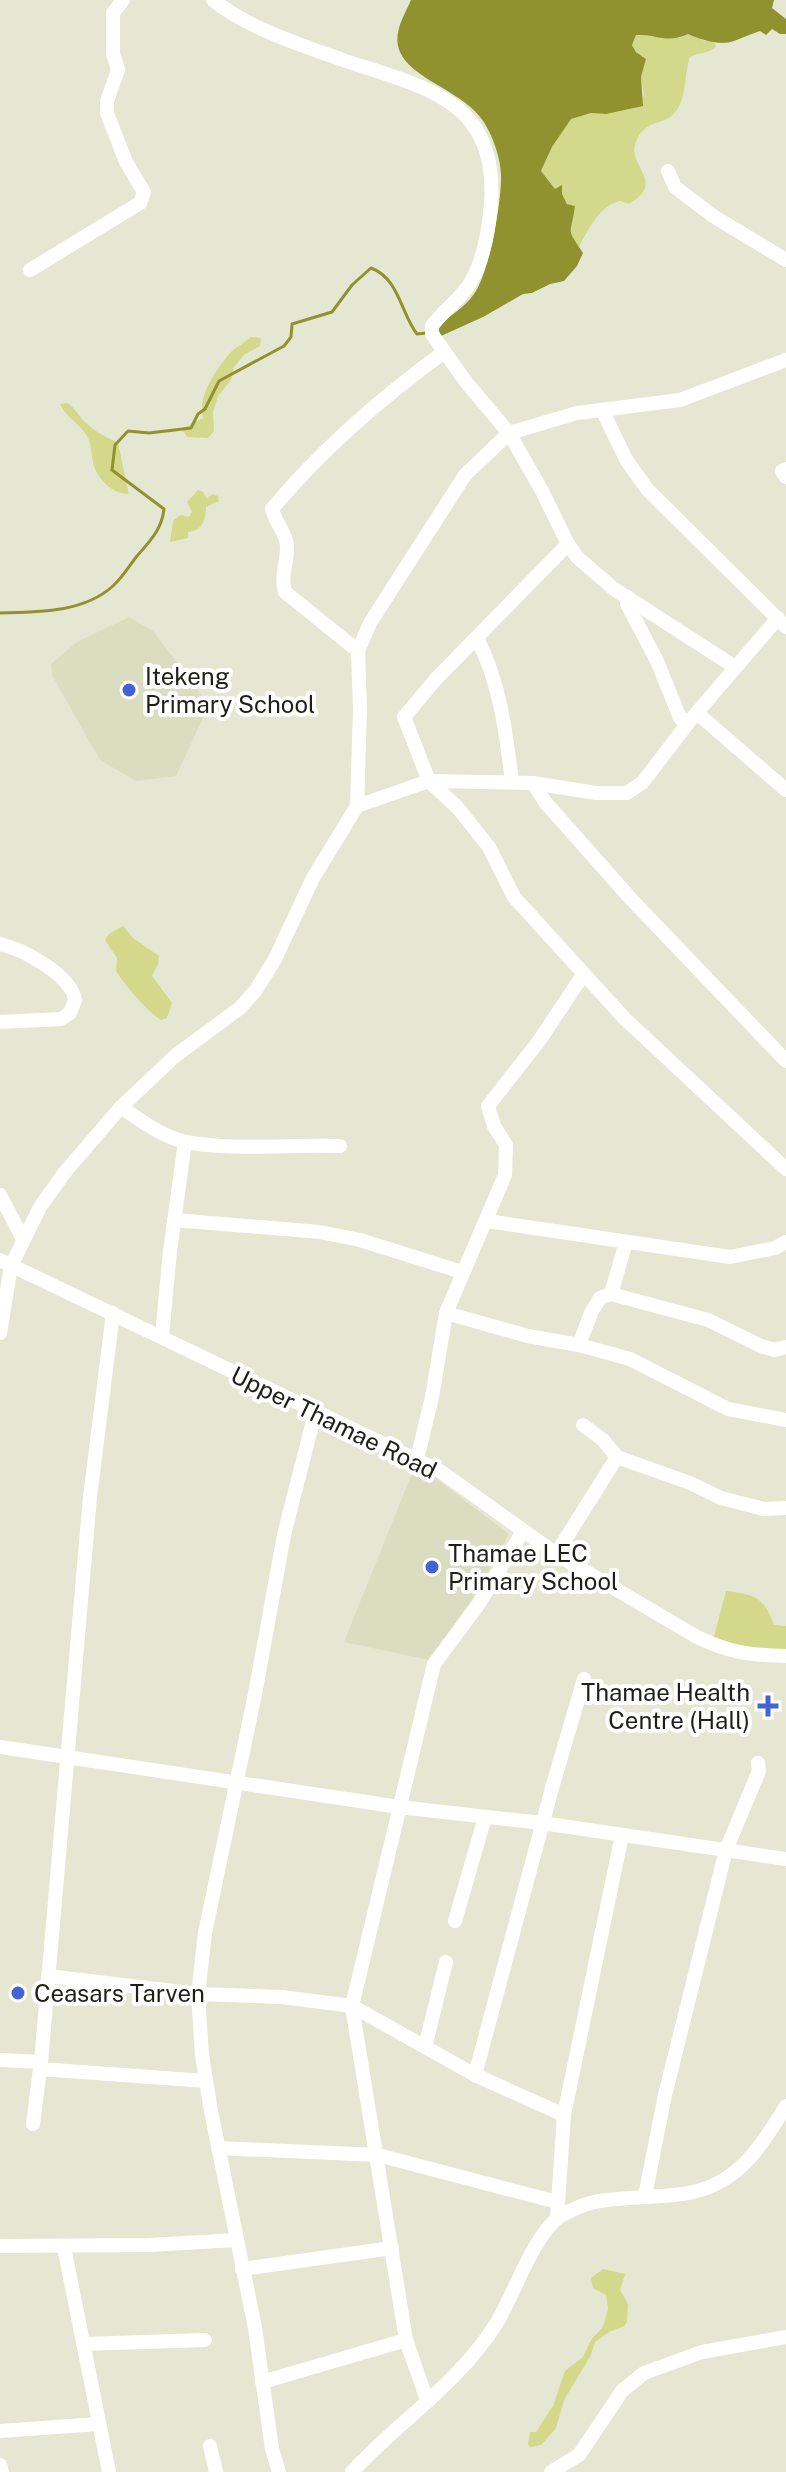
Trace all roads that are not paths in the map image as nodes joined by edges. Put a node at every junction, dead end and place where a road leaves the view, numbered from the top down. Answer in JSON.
{"nodes":[{"id":1,"x":123,"y":0,"type":"edge"},
{"id":2,"x":213,"y":0,"type":"edge"},
{"id":3,"x":668,"y":171,"type":"dead end"},
{"id":4,"x":786,"y":260,"type":"edge"},
{"id":5,"x":30,"y":270,"type":"dead end"},
{"id":6,"x":444,"y":352,"type":"junction"},
{"id":7,"x":786,"y":360,"type":"edge"},
{"id":8,"x":602,"y":410,"type":"junction"},
{"id":9,"x":509,"y":433,"type":"junction"},
{"id":10,"x":786,"y":469,"type":"edge"},
{"id":11,"x":786,"y":477,"type":"edge"},
{"id":12,"x":568,"y":544,"type":"junction"},
{"id":13,"x":628,"y":597,"type":"junction"},
{"id":14,"x":782,"y":622,"type":"edge"},
{"id":15,"x":477,"y":638,"type":"junction"},
{"id":16,"x":358,"y":651,"type":"junction"},
{"id":17,"x":735,"y":667,"type":"junction"},
{"id":18,"x":692,"y":718,"type":"junction"},
{"id":19,"x":429,"y":781,"type":"junction"},
{"id":20,"x":512,"y":782,"type":"junction"},
{"id":21,"x":533,"y":783,"type":"junction"},
{"id":22,"x":786,"y":790,"type":"edge"},
{"id":23,"x":357,"y":806,"type":"junction"},
{"id":24,"x":0,"y":944,"type":"edge"},
{"id":25,"x":583,"y":975,"type":"junction"},
{"id":26,"x":0,"y":1022,"type":"edge"},
{"id":27,"x":786,"y":1061,"type":"edge"},
{"id":28,"x":121,"y":1107,"type":"junction"},
{"id":29,"x":185,"y":1142,"type":"junction"},
{"id":30,"x":340,"y":1146,"type":"dead end"},
{"id":31,"x":786,"y":1169,"type":"edge"},
{"id":32,"x":0,"y":1195,"type":"edge"},
{"id":33,"x":174,"y":1220,"type":"junction"},
{"id":34,"x":487,"y":1221,"type":"junction"},
{"id":35,"x":23,"y":1239,"type":"junction"},
{"id":36,"x":626,"y":1242,"type":"junction"},
{"id":37,"x":786,"y":1242,"type":"edge"},
{"id":38,"x":5,"y":1263,"type":"edge"},
{"id":39,"x":462,"y":1272,"type":"junction"},
{"id":40,"x":611,"y":1294,"type":"junction"},
{"id":41,"x":113,"y":1313,"type":"junction"},
{"id":42,"x":446,"y":1313,"type":"junction"},
{"id":43,"x":0,"y":1333,"type":"edge"},
{"id":44,"x":162,"y":1336,"type":"junction"},
{"id":45,"x":579,"y":1345,"type":"junction"},
{"id":46,"x":786,"y":1347,"type":"edge"},
{"id":47,"x":315,"y":1413,"type":"junction"},
{"id":48,"x":786,"y":1420,"type":"edge"},
{"id":49,"x":583,"y":1425,"type":"dead end"},
{"id":50,"x":617,"y":1457,"type":"junction"},
{"id":51,"x":417,"y":1459,"type":"junction"},
{"id":52,"x":786,"y":1508,"type":"edge"},
{"id":53,"x":523,"y":1531,"type":"junction"},
{"id":54,"x":556,"y":1554,"type":"junction"},
{"id":55,"x":786,"y":1656,"type":"edge"},
{"id":56,"x":584,"y":1679,"type":"dead end"},
{"id":57,"x":0,"y":1747,"type":"edge"},
{"id":58,"x":68,"y":1757,"type":"junction"},
{"id":59,"x":758,"y":1763,"type":"dead end"},
{"id":60,"x":237,"y":1784,"type":"junction"},
{"id":61,"x":399,"y":1807,"type":"junction"},
{"id":62,"x":485,"y":1817,"type":"junction"},
{"id":63,"x":542,"y":1823,"type":"junction"},
{"id":64,"x":622,"y":1835,"type":"junction"},
{"id":65,"x":726,"y":1850,"type":"junction"},
{"id":66,"x":786,"y":1859,"type":"edge"},
{"id":67,"x":455,"y":1921,"type":"dead end"},
{"id":68,"x":446,"y":1962,"type":"dead end"},
{"id":69,"x":48,"y":1976,"type":"junction"},
{"id":70,"x":198,"y":1994,"type":"junction"},
{"id":71,"x":352,"y":2006,"type":"junction"},
{"id":72,"x":425,"y":2047,"type":"junction"},
{"id":73,"x":0,"y":2060,"type":"edge"},
{"id":74,"x":40,"y":2066,"type":"junction"},
{"id":75,"x":475,"y":2075,"type":"junction"},
{"id":76,"x":206,"y":2081,"type":"junction"},
{"id":77,"x":786,"y":2106,"type":"edge"},
{"id":78,"x":564,"y":2115,"type":"junction"},
{"id":79,"x":33,"y":2124,"type":"dead end"},
{"id":80,"x":218,"y":2148,"type":"junction"},
{"id":81,"x":378,"y":2155,"type":"junction"},
{"id":82,"x":645,"y":2196,"type":"junction"},
{"id":83,"x":557,"y":2202,"type":"junction"},
{"id":84,"x":557,"y":2218,"type":"junction"},
{"id":85,"x":236,"y":2240,"type":"junction"},
{"id":86,"x":0,"y":2246,"type":"edge"},
{"id":87,"x":64,"y":2247,"type":"junction"},
{"id":88,"x":392,"y":2248,"type":"junction"},
{"id":89,"x":242,"y":2269,"type":"junction"},
{"id":90,"x":786,"y":2337,"type":"edge"},
{"id":91,"x":205,"y":2340,"type":"dead end"},
{"id":92,"x":406,"y":2340,"type":"junction"},
{"id":93,"x":83,"y":2344,"type":"junction"},
{"id":94,"x":262,"y":2382,"type":"junction"},
{"id":95,"x":427,"y":2400,"type":"junction"},
{"id":96,"x":98,"y":2424,"type":"junction"},
{"id":97,"x":0,"y":2431,"type":"edge"},
{"id":98,"x":210,"y":2446,"type":"dead end"},
{"id":99,"x":0,"y":2465,"type":"edge"},
{"id":100,"x":2,"y":2472,"type":"edge"},
{"id":101,"x":109,"y":2472,"type":"edge"},
{"id":102,"x":216,"y":2472,"type":"edge"},
{"id":103,"x":279,"y":2472,"type":"edge"},
{"id":104,"x":352,"y":2472,"type":"edge"},
{"id":105,"x":551,"y":2472,"type":"edge"}],
"edges":[{"from":1,"to":5,"type":"street"},
{"from":2,"to":6,"type":"street"},
{"from":3,"to":4,"type":"street"},
{"from":6,"to":9,"type":"street"},
{"from":6,"to":16,"type":"street"},
{"from":7,"to":8,"type":"street"},
{"from":8,"to":9,"type":"street"},
{"from":8,"to":14,"type":"street"},
{"from":9,"to":12,"type":"street"},
{"from":9,"to":16,"type":"street"},
{"from":10,"to":11,"type":"street"},
{"from":12,"to":13,"type":"street"},
{"from":12,"to":15,"type":"street"},
{"from":13,"to":17,"type":"street"},
{"from":13,"to":18,"type":"street"},
{"from":14,"to":17,"type":"street"},
{"from":15,"to":19,"type":"street"},
{"from":15,"to":20,"type":"street"},
{"from":16,"to":23,"type":"street"},
{"from":17,"to":18,"type":"street"},
{"from":18,"to":21,"type":"street"},
{"from":18,"to":22,"type":"street"},
{"from":19,"to":20,"type":"street"},
{"from":19,"to":23,"type":"street"},
{"from":19,"to":25,"type":"street"},
{"from":20,"to":21,"type":"street"},
{"from":21,"to":27,"type":"street"},
{"from":23,"to":28,"type":"street"},
{"from":24,"to":26,"type":"street"},
{"from":25,"to":31,"type":"street"},
{"from":25,"to":34,"type":"street"},
{"from":28,"to":29,"type":"street"},
{"from":28,"to":35,"type":"street"},
{"from":29,"to":30,"type":"street"},
{"from":29,"to":33,"type":"street"},
{"from":32,"to":35,"type":"street"},
{"from":33,"to":39,"type":"street"},
{"from":33,"to":44,"type":"street"},
{"from":34,"to":36,"type":"street"},
{"from":34,"to":39,"type":"street"},
{"from":35,"to":38,"type":"street"},
{"from":36,"to":37,"type":"street"},
{"from":36,"to":40,"type":"street"},
{"from":38,"to":41,"type":"street","name":"Upper Thamae Road"},
{"from":38,"to":43,"type":"street"},
{"from":39,"to":42,"type":"street"},
{"from":40,"to":45,"type":"street"},
{"from":40,"to":46,"type":"street"},
{"from":41,"to":44,"type":"street","name":"Upper Thamae Road"},
{"from":41,"to":58,"type":"street"},
{"from":42,"to":45,"type":"street"},
{"from":42,"to":51,"type":"street"},
{"from":44,"to":47,"type":"street","name":"Upper Thamae Road"},
{"from":45,"to":48,"type":"street"},
{"from":47,"to":51,"type":"street","name":"Upper Thamae Road"},
{"from":47,"to":60,"type":"street"},
{"from":49,"to":50,"type":"street"},
{"from":50,"to":52,"type":"street"},
{"from":50,"to":54,"type":"street"},
{"from":51,"to":53,"type":"street","name":"Upper Thamae Road"},
{"from":53,"to":54,"type":"street","name":"Upper Thamae Road"},
{"from":53,"to":61,"type":"street"},
{"from":54,"to":55,"type":"street","name":"Upper Thamae Road"},
{"from":56,"to":63,"type":"street"},
{"from":57,"to":58,"type":"street"},
{"from":58,"to":60,"type":"street"},
{"from":58,"to":69,"type":"street"},
{"from":59,"to":65,"type":"street"},
{"from":60,"to":61,"type":"street"},
{"from":60,"to":70,"type":"street"},
{"from":61,"to":62,"type":"street"},
{"from":61,"to":71,"type":"street"},
{"from":62,"to":63,"type":"street"},
{"from":62,"to":67,"type":"street"},
{"from":63,"to":64,"type":"street"},
{"from":63,"to":75,"type":"street"},
{"from":64,"to":65,"type":"street"},
{"from":64,"to":78,"type":"street"},
{"from":65,"to":66,"type":"street"},
{"from":65,"to":82,"type":"street"},
{"from":68,"to":72,"type":"street"},
{"from":69,"to":70,"type":"street"},
{"from":69,"to":74,"type":"street"},
{"from":70,"to":71,"type":"street"},
{"from":70,"to":76,"type":"street"},
{"from":71,"to":72,"type":"street"},
{"from":71,"to":81,"type":"street"},
{"from":72,"to":75,"type":"street"},
{"from":73,"to":74,"type":"street"},
{"from":74,"to":76,"type":"street"},
{"from":74,"to":79,"type":"street"},
{"from":75,"to":78,"type":"street"},
{"from":76,"to":80,"type":"street"},
{"from":77,"to":82,"type":"street"},
{"from":78,"to":83,"type":"street"},
{"from":80,"to":81,"type":"street"},
{"from":80,"to":85,"type":"street"},
{"from":81,"to":83,"type":"street"},
{"from":81,"to":88,"type":"street"},
{"from":82,"to":84,"type":"street"},
{"from":83,"to":84,"type":"street"},
{"from":84,"to":95,"type":"street"},
{"from":85,"to":87,"type":"street"},
{"from":85,"to":89,"type":"street"},
{"from":86,"to":87,"type":"street"},
{"from":87,"to":93,"type":"street"},
{"from":88,"to":89,"type":"street"},
{"from":88,"to":92,"type":"street"},
{"from":89,"to":94,"type":"street"},
{"from":90,"to":105,"type":"street"},
{"from":91,"to":93,"type":"street"},
{"from":92,"to":94,"type":"street"},
{"from":92,"to":95,"type":"street"},
{"from":93,"to":96,"type":"street"},
{"from":94,"to":103,"type":"street"},
{"from":95,"to":104,"type":"street"},
{"from":96,"to":97,"type":"street"},
{"from":96,"to":101,"type":"street"},
{"from":98,"to":102,"type":"street"},
{"from":99,"to":100,"type":"street"}]}
